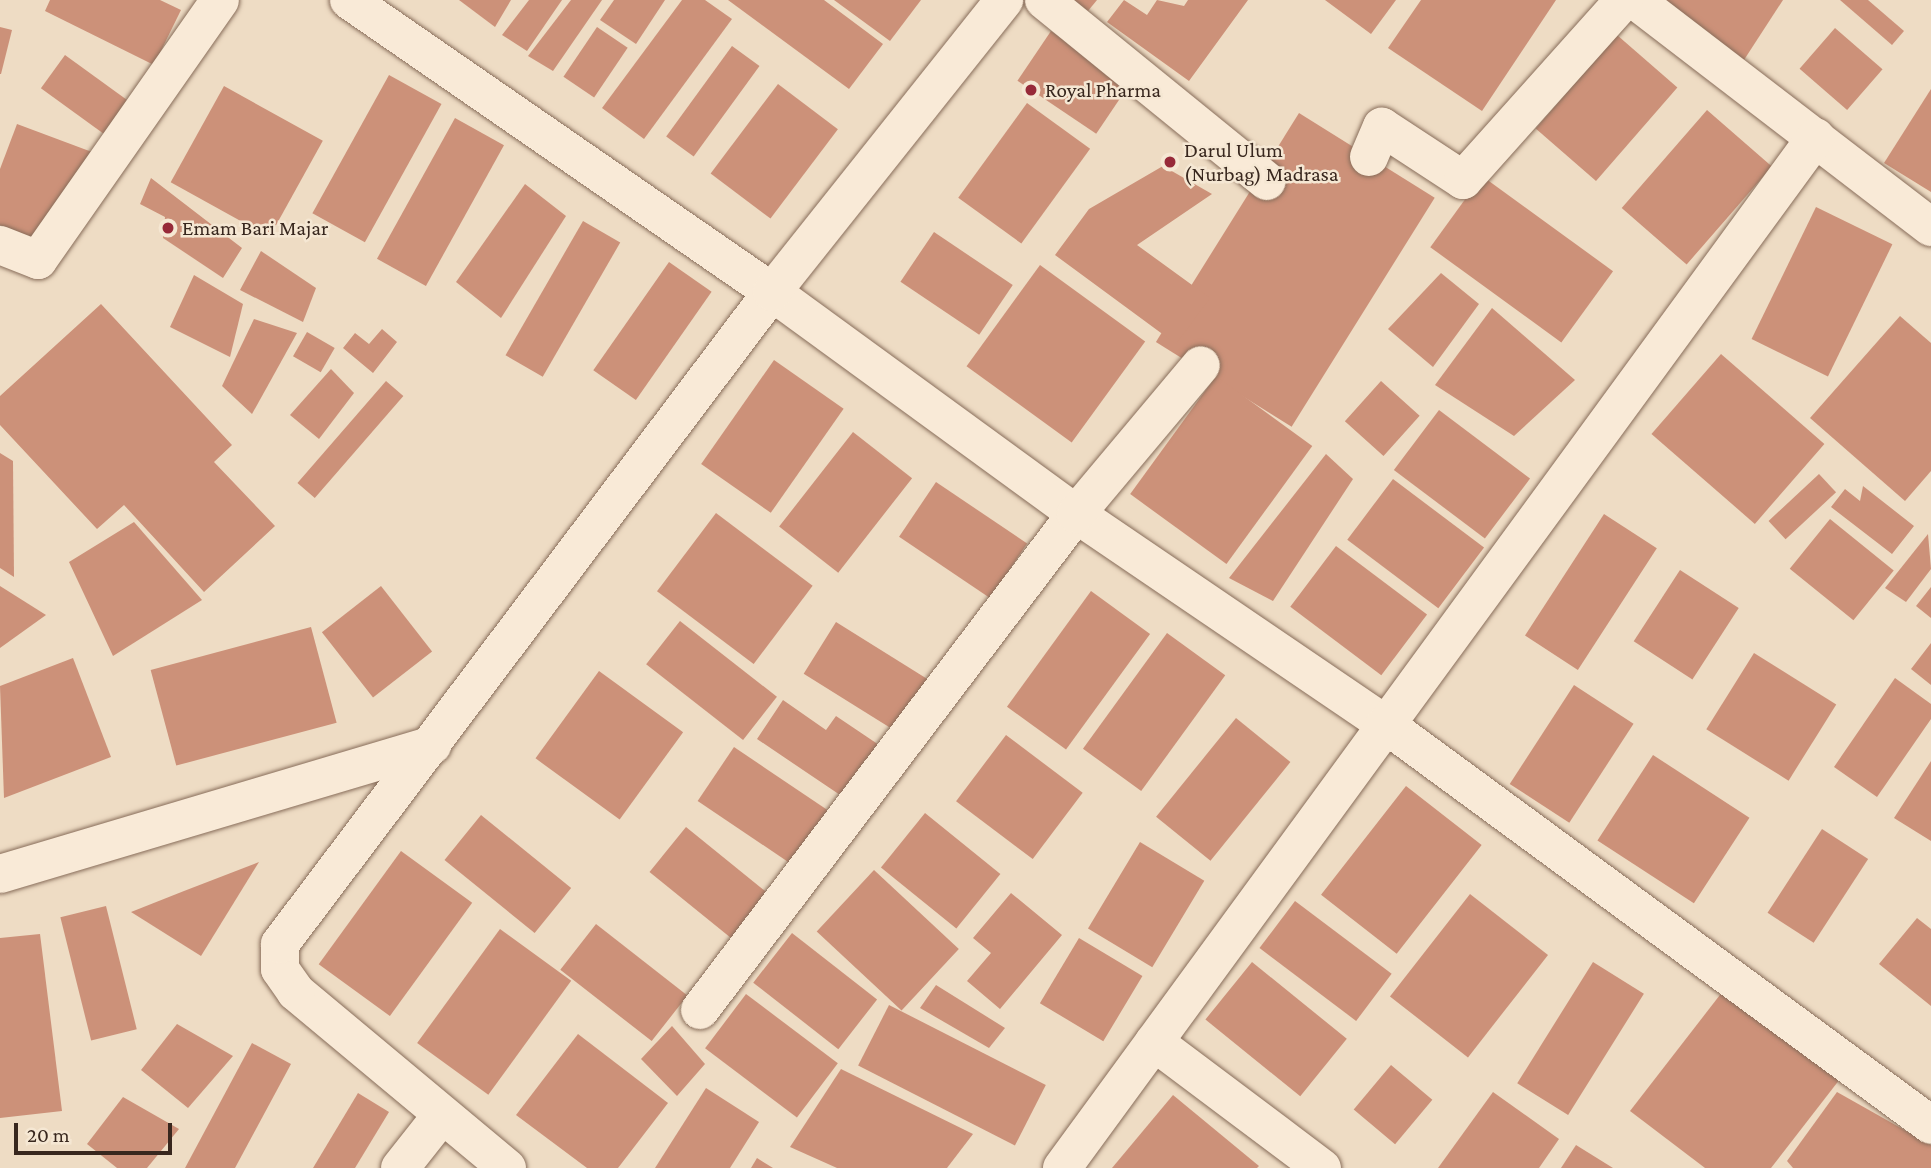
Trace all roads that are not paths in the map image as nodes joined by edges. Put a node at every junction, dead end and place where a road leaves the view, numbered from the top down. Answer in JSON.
{"nodes":[{"id":1,"x":220,"y":0,"type":"edge"},
{"id":2,"x":349,"y":0,"type":"edge"},
{"id":3,"x":1004,"y":0,"type":"edge"},
{"id":4,"x":1044,"y":0,"type":"edge"},
{"id":5,"x":1624,"y":0,"type":"edge"},
{"id":6,"x":1635,"y":0,"type":"edge"},
{"id":7,"x":1816,"y":137,"type":"junction"},
{"id":8,"x":1369,"y":157,"type":"dead end"},
{"id":9,"x":1267,"y":181,"type":"dead end"},
{"id":10,"x":1931,"y":227,"type":"edge"},
{"id":11,"x":0,"y":245,"type":"edge"},
{"id":12,"x":772,"y":292,"type":"junction"},
{"id":13,"x":1201,"y":365,"type":"dead end"},
{"id":14,"x":1076,"y":514,"type":"junction"},
{"id":15,"x":1385,"y":724,"type":"junction"},
{"id":16,"x":432,"y":745,"type":"junction"},
{"id":17,"x":0,"y":874,"type":"edge"},
{"id":18,"x":700,"y":1010,"type":"dead end"},
{"id":19,"x":1154,"y":1042,"type":"junction"},
{"id":20,"x":440,"y":1116,"type":"junction"},
{"id":21,"x":1931,"y":1125,"type":"edge"},
{"id":22,"x":400,"y":1168,"type":"edge"},
{"id":23,"x":507,"y":1168,"type":"edge"},
{"id":24,"x":1062,"y":1168,"type":"edge"},
{"id":25,"x":1322,"y":1168,"type":"edge"}],
"edges":[{"from":1,"to":11,"type":"street"},
{"from":2,"to":12,"type":"street"},
{"from":3,"to":12,"type":"street"},
{"from":4,"to":9,"type":"street"},
{"from":5,"to":8,"type":"street"},
{"from":6,"to":7,"type":"street"},
{"from":7,"to":10,"type":"street"},
{"from":7,"to":15,"type":"street"},
{"from":12,"to":14,"type":"street"},
{"from":12,"to":16,"type":"street"},
{"from":13,"to":14,"type":"street"},
{"from":14,"to":15,"type":"street"},
{"from":14,"to":18,"type":"street"},
{"from":15,"to":19,"type":"street"},
{"from":15,"to":21,"type":"street"},
{"from":16,"to":17,"type":"street"},
{"from":16,"to":20,"type":"street"},
{"from":19,"to":24,"type":"street"},
{"from":19,"to":25,"type":"street"},
{"from":20,"to":22,"type":"street"},
{"from":20,"to":23,"type":"street"}]}
